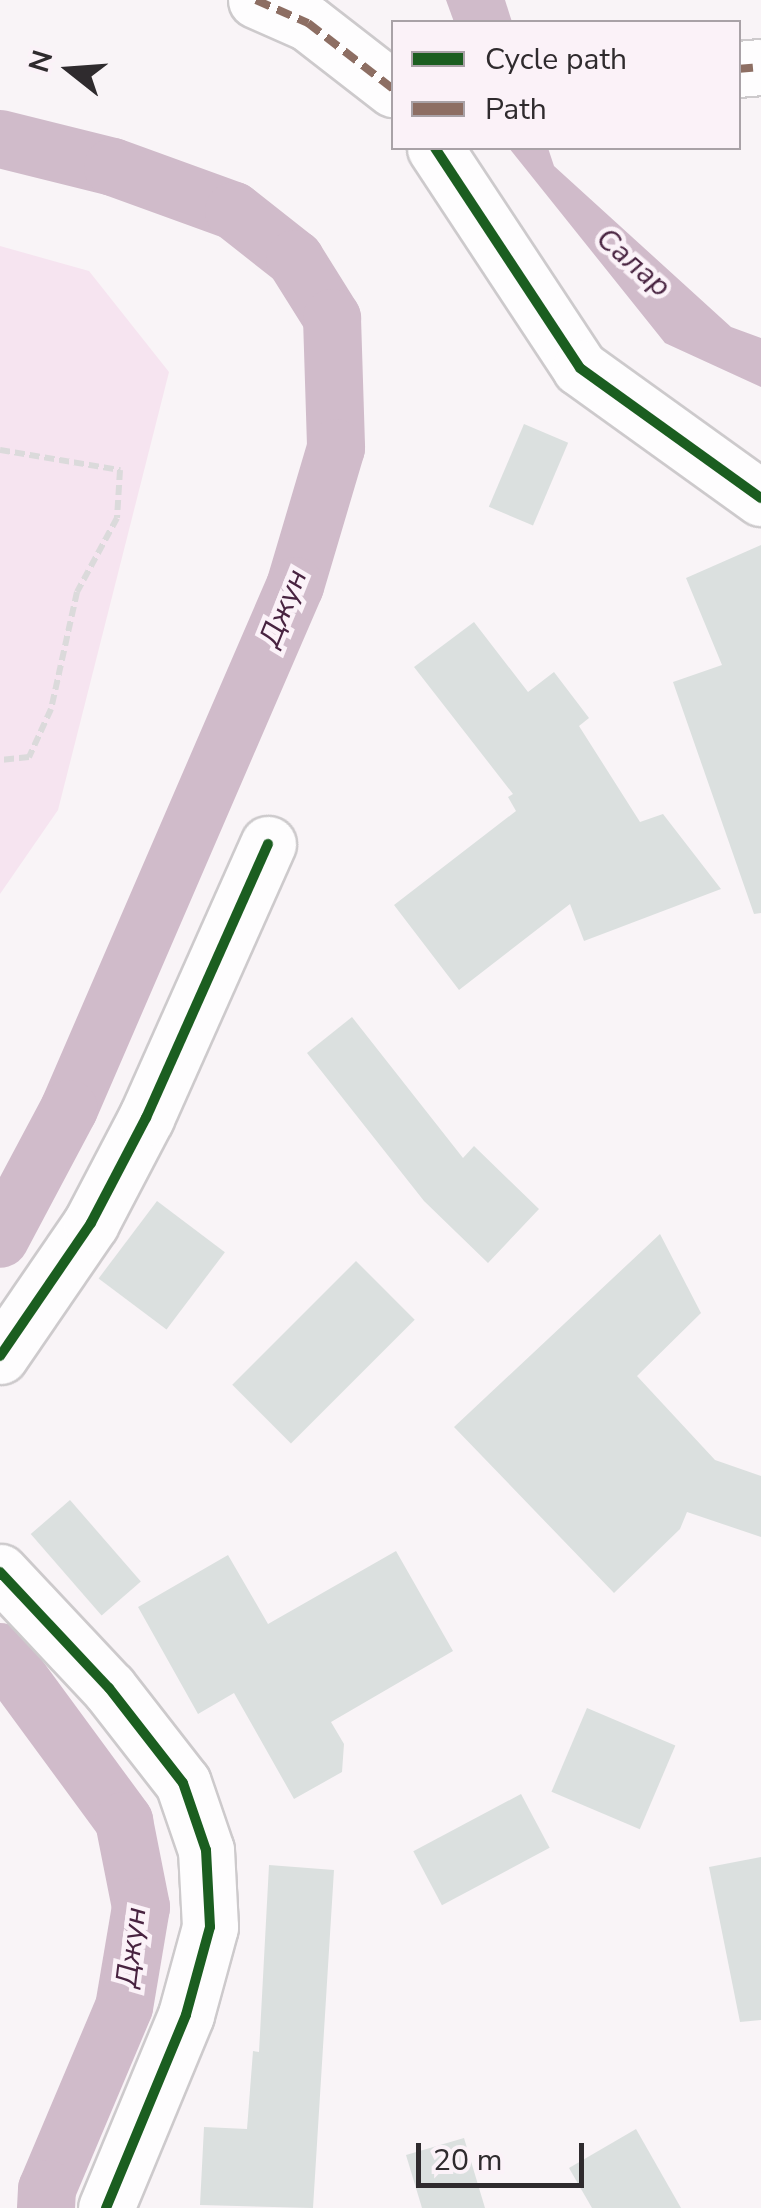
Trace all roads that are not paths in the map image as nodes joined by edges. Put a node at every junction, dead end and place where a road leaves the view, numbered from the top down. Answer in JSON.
{"nodes":[{"id":1,"x":256,"y":0,"type":"edge"},
{"id":2,"x":391,"y":87,"type":"edge"},
{"id":3,"x":437,"y":150,"type":"edge"},
{"id":4,"x":761,"y":498,"type":"edge"},
{"id":5,"x":268,"y":844,"type":"dead end"},
{"id":6,"x":0,"y":1356,"type":"edge"},
{"id":7,"x":0,"y":1572,"type":"edge"},
{"id":8,"x":106,"y":2208,"type":"edge"}],
"edges":[{"from":1,"to":2,"type":"street"},
{"from":3,"to":4,"type":"street"},
{"from":5,"to":6,"type":"street"},
{"from":7,"to":8,"type":"street"}]}
